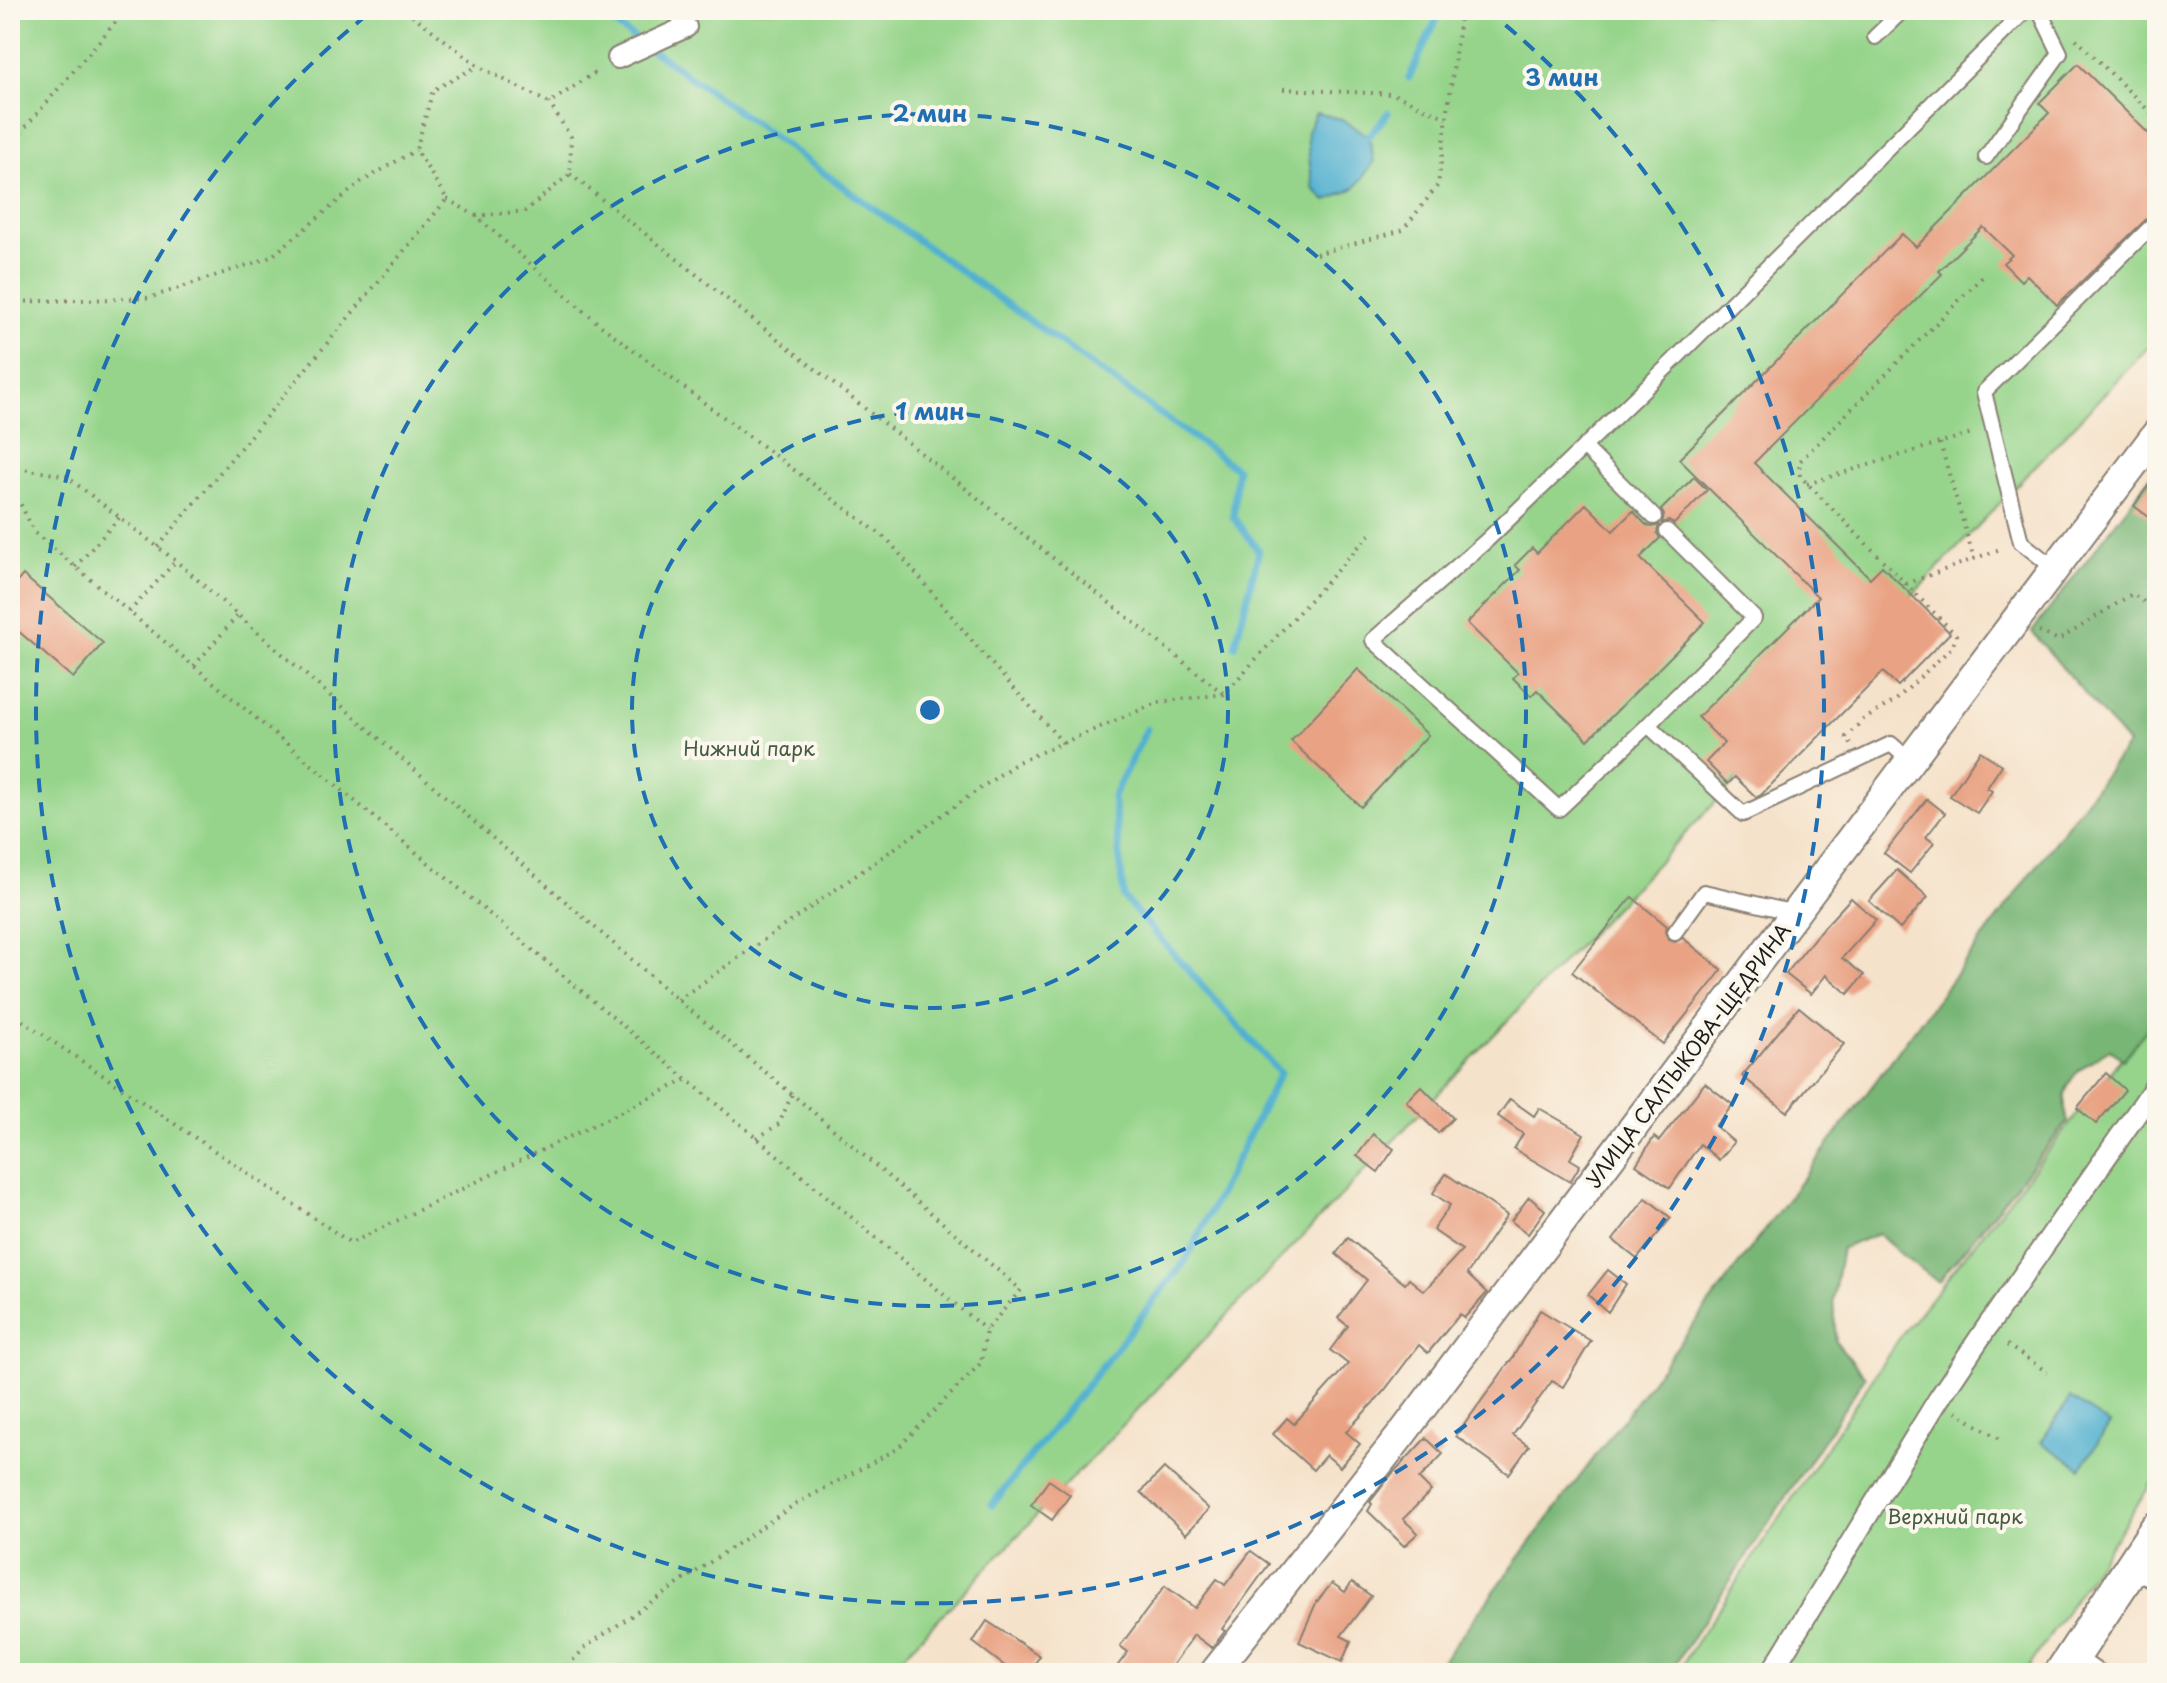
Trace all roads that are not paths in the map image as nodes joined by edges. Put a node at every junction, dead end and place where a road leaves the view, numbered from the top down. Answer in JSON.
{"nodes":[{"id":1,"x":1903,"y":10,"type":"edge"},
{"id":2,"x":2026,"y":10,"type":"edge"},
{"id":3,"x":2039,"y":10,"type":"edge"},
{"id":4,"x":686,"y":27,"type":"dead end"},
{"id":5,"x":1875,"y":37,"type":"dead end"},
{"id":6,"x":618,"y":58,"type":"road end"},
{"id":7,"x":1986,"y":157,"type":"dead end"},
{"id":8,"x":2157,"y":221,"type":"edge"},
{"id":9,"x":2157,"y":433,"type":"edge"},
{"id":10,"x":1584,"y":447,"type":"junction"},
{"id":11,"x":1654,"y":517,"type":"dead end"},
{"id":12,"x":1667,"y":531,"type":"dead end"},
{"id":13,"x":2054,"y":568,"type":"junction"},
{"id":14,"x":1648,"y":725,"type":"junction"},
{"id":15,"x":1910,"y":761,"type":"junction"},
{"id":16,"x":1795,"y":913,"type":"junction"},
{"id":17,"x":1675,"y":932,"type":"dead end"},
{"id":18,"x":2157,"y":1084,"type":"edge"},
{"id":19,"x":2157,"y":1529,"type":"edge"},
{"id":20,"x":2143,"y":1576,"type":"edge"},
{"id":21,"x":2079,"y":1667,"type":"edge"},
{"id":22,"x":1214,"y":1673,"type":"edge"},
{"id":23,"x":1771,"y":1673,"type":"edge"}],
"edges":[{"from":1,"to":5,"type":"lane"},
{"from":2,"to":10,"type":"lane"},
{"from":3,"to":7,"type":"lane"},
{"from":4,"to":6,"type":"street"},
{"from":8,"to":13,"type":"lane"},
{"from":9,"to":13,"type":"street","name":"УЛИЦА САЛТЫКОВА-ЩЕДРИНА"},
{"from":10,"to":11,"type":"lane"},
{"from":10,"to":14,"type":"lane"},
{"from":12,"to":14,"type":"lane"},
{"from":13,"to":15,"type":"street","name":"УЛИЦА САЛТЫКОВА-ЩЕДРИНА"},
{"from":14,"to":15,"type":"lane"},
{"from":15,"to":16,"type":"street","name":"УЛИЦА САЛТЫКОВА-ЩЕДРИНА"},
{"from":16,"to":17,"type":"lane"},
{"from":16,"to":22,"type":"street","name":"УЛИЦА САЛТЫКОВА-ЩЕДРИНА"},
{"from":18,"to":23,"type":"street"},
{"from":19,"to":20,"type":"street"},
{"from":20,"to":21,"type":"street"}]}
